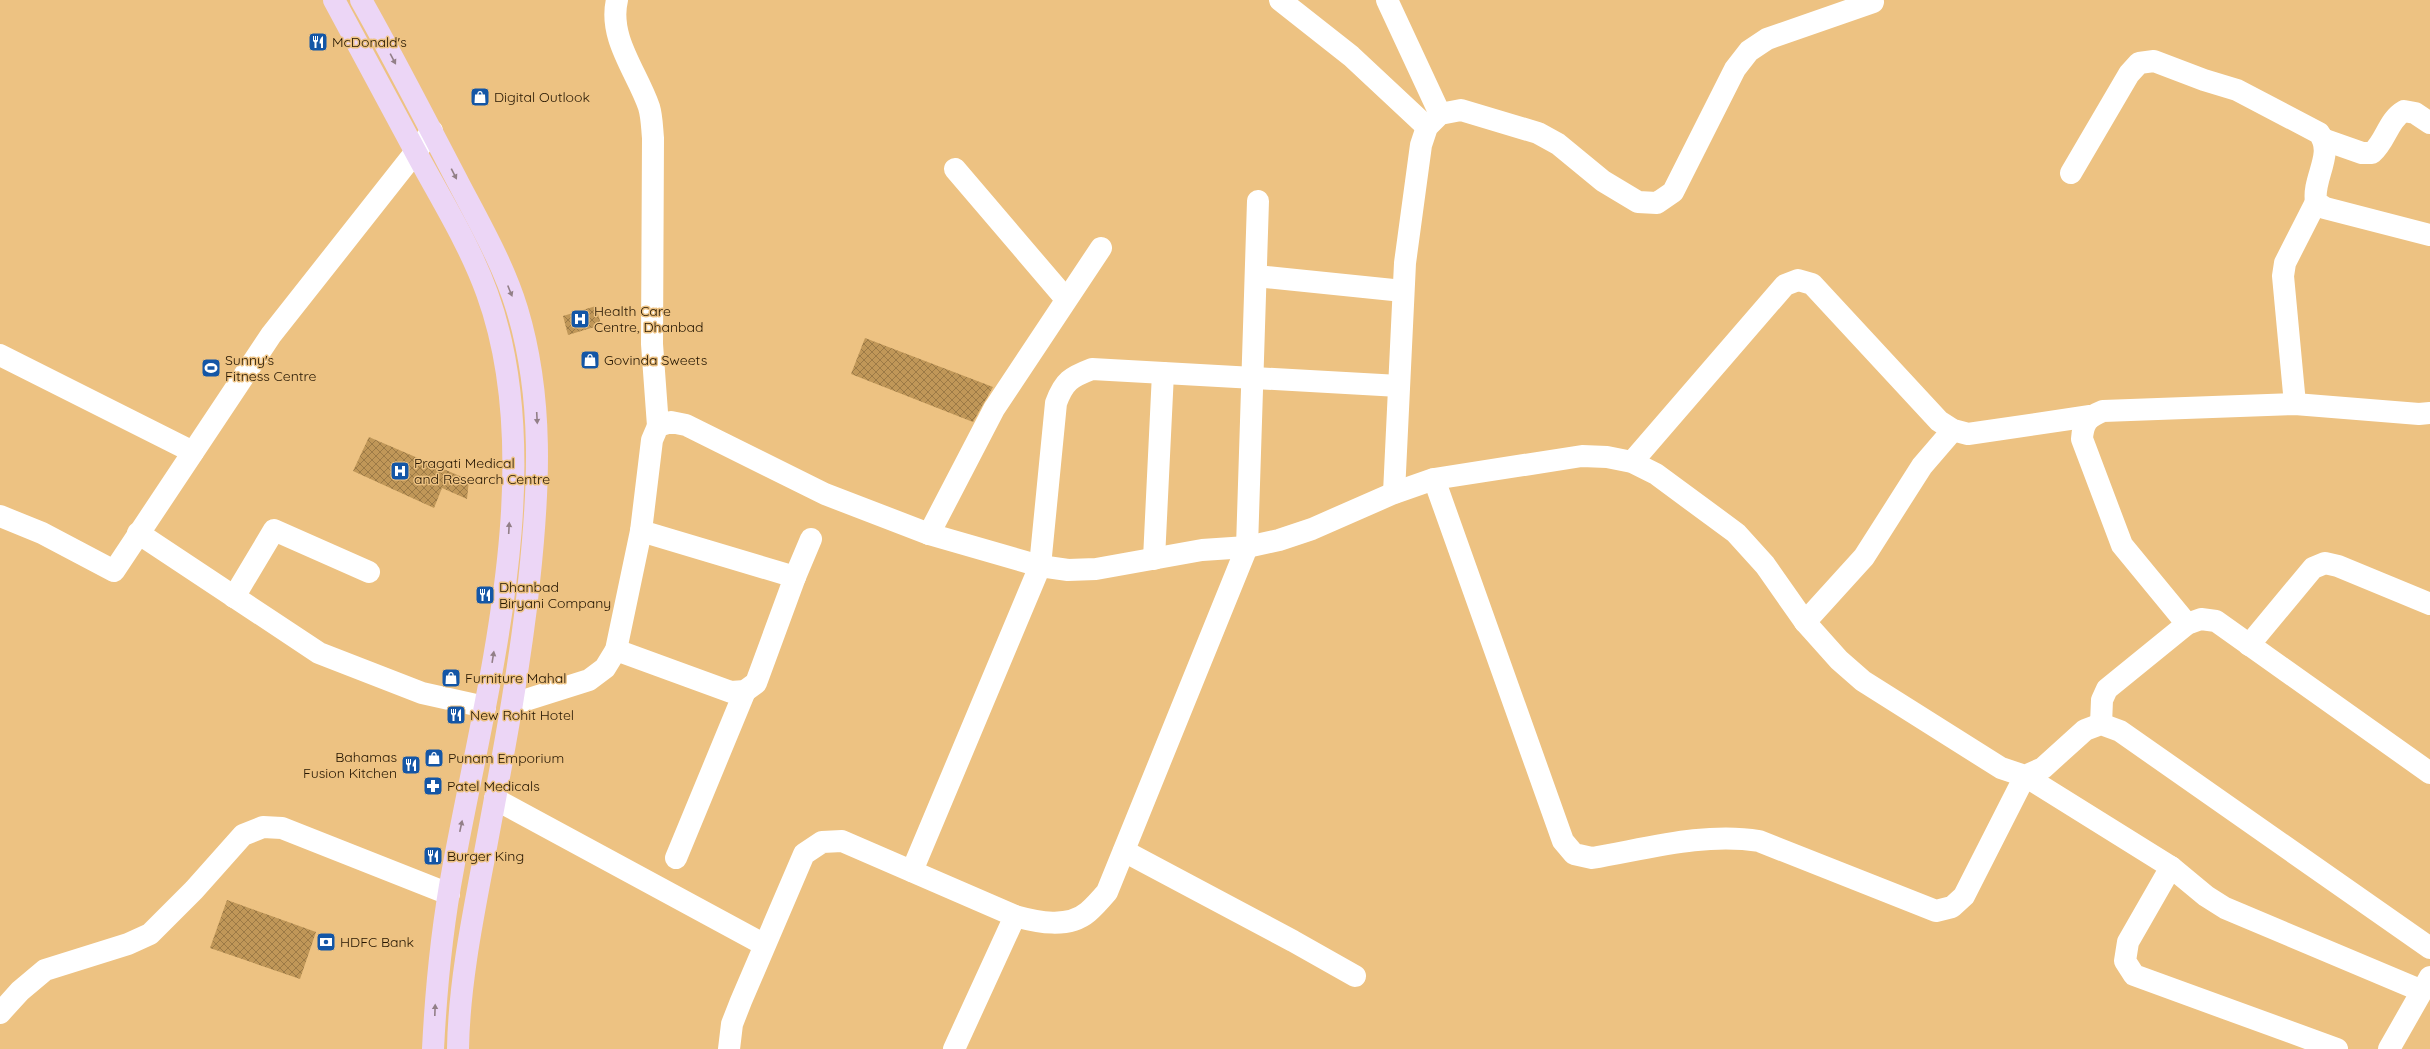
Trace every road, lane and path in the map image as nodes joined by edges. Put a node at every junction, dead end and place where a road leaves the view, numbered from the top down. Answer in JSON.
{"nodes":[{"id":1,"x":334,"y":0,"type":"edge"},
{"id":2,"x":361,"y":0,"type":"edge"},
{"id":3,"x":1280,"y":0,"type":"edge"},
{"id":4,"x":1387,"y":0,"type":"edge"},
{"id":5,"x":1873,"y":2,"type":"dead end"},
{"id":6,"x":611,"y":4,"type":"edge"},
{"id":7,"x":1434,"y":120,"type":"junction"},
{"id":8,"x":2430,"y":123,"type":"edge"},
{"id":9,"x":432,"y":131,"type":"junction"},
{"id":10,"x":2325,"y":140,"type":"junction"},
{"id":11,"x":415,"y":152,"type":"junction"},
{"id":12,"x":955,"y":169,"type":"dead end"},
{"id":13,"x":2071,"y":173,"type":"dead end"},
{"id":14,"x":1258,"y":201,"type":"dead end"},
{"id":15,"x":2316,"y":202,"type":"junction"},
{"id":16,"x":2430,"y":235,"type":"edge"},
{"id":17,"x":1101,"y":248,"type":"dead end"},
{"id":18,"x":1256,"y":276,"type":"junction"},
{"id":19,"x":1403,"y":291,"type":"junction"},
{"id":20,"x":1066,"y":299,"type":"junction"},
{"id":21,"x":0,"y":355,"type":"edge"},
{"id":22,"x":1163,"y":373,"type":"junction"},
{"id":23,"x":1252,"y":378,"type":"junction"},
{"id":24,"x":1399,"y":386,"type":"junction"},
{"id":25,"x":2295,"y":404,"type":"junction"},
{"id":26,"x":2430,"y":413,"type":"edge"},
{"id":27,"x":2090,"y":416,"type":"junction"},
{"id":28,"x":658,"y":426,"type":"junction"},
{"id":29,"x":1953,"y":430,"type":"junction"},
{"id":30,"x":193,"y":452,"type":"junction"},
{"id":31,"x":1632,"y":462,"type":"junction"},
{"id":32,"x":1434,"y":479,"type":"junction"},
{"id":33,"x":1394,"y":493,"type":"junction"},
{"id":34,"x":0,"y":516,"type":"edge"},
{"id":35,"x":641,"y":531,"type":"junction"},
{"id":36,"x":138,"y":533,"type":"junction"},
{"id":37,"x":929,"y":534,"type":"junction"},
{"id":38,"x":811,"y":539,"type":"dead end"},
{"id":39,"x":1247,"y":547,"type":"junction"},
{"id":40,"x":1154,"y":559,"type":"junction"},
{"id":41,"x":1040,"y":566,"type":"junction"},
{"id":42,"x":369,"y":572,"type":"dead end"},
{"id":43,"x":794,"y":577,"type":"junction"},
{"id":44,"x":234,"y":597,"type":"junction"},
{"id":45,"x":2430,"y":604,"type":"edge"},
{"id":46,"x":1805,"y":622,"type":"junction"},
{"id":47,"x":2187,"y":624,"type":"junction"},
{"id":48,"x":2249,"y":645,"type":"junction"},
{"id":49,"x":616,"y":650,"type":"junction"},
{"id":50,"x":745,"y":692,"type":"junction"},
{"id":51,"x":513,"y":704,"type":"junction"},
{"id":52,"x":485,"y":707,"type":"junction"},
{"id":53,"x":2101,"y":724,"type":"junction"},
{"id":54,"x":2430,"y":773,"type":"edge"},
{"id":55,"x":2024,"y":776,"type":"junction"},
{"id":56,"x":495,"y":800,"type":"junction"},
{"id":57,"x":1124,"y":851,"type":"junction"},
{"id":58,"x":676,"y":858,"type":"dead end"},
{"id":59,"x":2171,"y":867,"type":"junction"},
{"id":60,"x":912,"y":870,"type":"junction"},
{"id":61,"x":449,"y":894,"type":"junction"},
{"id":62,"x":1015,"y":916,"type":"junction"},
{"id":63,"x":764,"y":944,"type":"junction"},
{"id":64,"x":2430,"y":948,"type":"edge"},
{"id":65,"x":1355,"y":976,"type":"dead end"},
{"id":66,"x":2426,"y":984,"type":"edge"},
{"id":67,"x":0,"y":1013,"type":"edge"},
{"id":68,"x":433,"y":1049,"type":"edge"},
{"id":69,"x":458,"y":1049,"type":"edge"},
{"id":70,"x":729,"y":1049,"type":"edge"},
{"id":71,"x":954,"y":1049,"type":"edge"},
{"id":72,"x":2337,"y":1049,"type":"edge"},
{"id":73,"x":2389,"y":1049,"type":"edge"}],
"edges":[{"from":1,"to":11,"type":"highway"},
{"from":2,"to":9,"type":"highway","one_way":true},
{"from":3,"to":7,"type":"street"},
{"from":4,"to":7,"type":"street"},
{"from":5,"to":7,"type":"street"},
{"from":6,"to":28,"type":"street"},
{"from":7,"to":19,"type":"street"},
{"from":8,"to":10,"type":"street"},
{"from":9,"to":11,"type":"street"},
{"from":9,"to":51,"type":"highway","one_way":true},
{"from":10,"to":13,"type":"street"},
{"from":10,"to":15,"type":"street"},
{"from":11,"to":30,"type":"street"},
{"from":52,"to":11,"type":"highway","one_way":true},
{"from":12,"to":20,"type":"street"},
{"from":14,"to":18,"type":"street"},
{"from":15,"to":16,"type":"street"},
{"from":15,"to":25,"type":"street"},
{"from":17,"to":20,"type":"street"},
{"from":18,"to":19,"type":"street"},
{"from":18,"to":23,"type":"street"},
{"from":19,"to":24,"type":"street"},
{"from":20,"to":37,"type":"street"},
{"from":21,"to":30,"type":"street"},
{"from":22,"to":23,"type":"street"},
{"from":22,"to":40,"type":"street"},
{"from":22,"to":41,"type":"street"},
{"from":23,"to":24,"type":"street"},
{"from":23,"to":39,"type":"street"},
{"from":24,"to":33,"type":"street"},
{"from":25,"to":26,"type":"street"},
{"from":25,"to":27,"type":"street"},
{"from":27,"to":29,"type":"street"},
{"from":27,"to":47,"type":"street"},
{"from":28,"to":35,"type":"street"},
{"from":28,"to":37,"type":"street"},
{"from":29,"to":31,"type":"street"},
{"from":29,"to":46,"type":"street"},
{"from":30,"to":36,"type":"street"},
{"from":31,"to":32,"type":"street"},
{"from":31,"to":46,"type":"street"},
{"from":32,"to":33,"type":"street"},
{"from":32,"to":55,"type":"street"},
{"from":33,"to":39,"type":"street"},
{"from":34,"to":36,"type":"street"},
{"from":35,"to":43,"type":"street"},
{"from":35,"to":49,"type":"street"},
{"from":36,"to":44,"type":"street"},
{"from":37,"to":41,"type":"street"},
{"from":38,"to":43,"type":"street"},
{"from":39,"to":40,"type":"street"},
{"from":39,"to":57,"type":"street"},
{"from":40,"to":41,"type":"street"},
{"from":41,"to":60,"type":"street"},
{"from":42,"to":44,"type":"street"},
{"from":43,"to":50,"type":"street"},
{"from":44,"to":52,"type":"street"},
{"from":45,"to":48,"type":"street"},
{"from":46,"to":55,"type":"street"},
{"from":47,"to":48,"type":"street"},
{"from":47,"to":53,"type":"street"},
{"from":48,"to":54,"type":"street"},
{"from":49,"to":50,"type":"street"},
{"from":49,"to":51,"type":"street"},
{"from":50,"to":58,"type":"street"},
{"from":51,"to":56,"type":"highway"},
{"from":61,"to":52,"type":"highway","one_way":true},
{"from":53,"to":55,"type":"street"},
{"from":53,"to":64,"type":"street"},
{"from":55,"to":59,"type":"street"},
{"from":56,"to":63,"type":"street"},
{"from":56,"to":69,"type":"highway"},
{"from":57,"to":62,"type":"street"},
{"from":57,"to":65,"type":"street"},
{"from":59,"to":66,"type":"street"},
{"from":59,"to":72,"type":"street"},
{"from":60,"to":62,"type":"street"},
{"from":60,"to":63,"type":"street"},
{"from":61,"to":67,"type":"street"},
{"from":68,"to":61,"type":"highway","one_way":true},
{"from":62,"to":71,"type":"street"},
{"from":63,"to":70,"type":"street"},
{"from":66,"to":73,"type":"street"}]}
